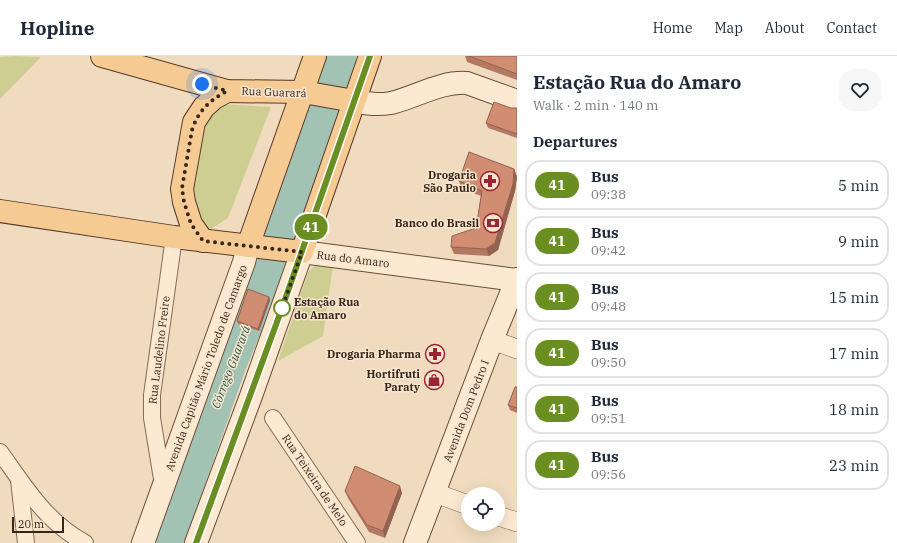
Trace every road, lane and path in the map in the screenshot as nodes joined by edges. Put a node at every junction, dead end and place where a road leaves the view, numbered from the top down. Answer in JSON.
{"nodes":[{"id":1,"x":102,"y":56,"type":"edge"},
{"id":2,"x":315,"y":56,"type":"edge"},
{"id":3,"x":370,"y":56,"type":"edge"},
{"id":4,"x":227,"y":91,"type":"junction"},
{"id":5,"x":328,"y":96,"type":"junction"},
{"id":6,"x":517,"y":101,"type":"edge"},
{"id":7,"x":0,"y":211,"type":"edge"},
{"id":8,"x":174,"y":237,"type":"junction"},
{"id":9,"x":203,"y":241,"type":"junction"},
{"id":10,"x":255,"y":247,"type":"junction"},
{"id":11,"x":294,"y":251,"type":"junction"},
{"id":12,"x":517,"y":279,"type":"edge"},
{"id":13,"x":492,"y":340,"type":"junction"},
{"id":14,"x":517,"y":349,"type":"edge"},
{"id":15,"x":274,"y":418,"type":"dead end"},
{"id":16,"x":0,"y":452,"type":"edge"},
{"id":17,"x":19,"y":479,"type":"junction"},
{"id":18,"x":164,"y":486,"type":"junction"},
{"id":19,"x":435,"y":493,"type":"junction"},
{"id":20,"x":461,"y":502,"type":"edge"},
{"id":21,"x":505,"y":518,"type":"edge"},
{"id":22,"x":517,"y":522,"type":"edge"},
{"id":23,"x":26,"y":543,"type":"edge"},
{"id":24,"x":85,"y":543,"type":"edge"},
{"id":25,"x":143,"y":543,"type":"edge"},
{"id":26,"x":196,"y":543,"type":"edge"},
{"id":27,"x":357,"y":543,"type":"edge"},
{"id":28,"x":415,"y":543,"type":"edge"}],
"edges":[{"from":1,"to":4,"type":"main road","name":"Rua Guarará"},
{"from":2,"to":5,"type":"main road","name":"Avenida Capitão Mário Toledo de Camargo"},
{"from":3,"to":5,"type":"main road","name":"Avenida Capitão Mário Toledo de Camargo"},
{"from":4,"to":5,"type":"main road","name":"Rua Guarará"},
{"from":4,"to":9,"type":"main road"},
{"from":5,"to":6,"type":"main road"},
{"from":5,"to":10,"type":"main road","name":"Avenida Capitão Mário Toledo de Camargo"},
{"from":5,"to":11,"type":"main road","name":"Avenida Capitão Mário Toledo de Camargo"},
{"from":7,"to":8,"type":"main road","name":"Rua do Amaro"},
{"from":8,"to":9,"type":"main road","name":"Rua do Amaro"},
{"from":8,"to":18,"type":"street","name":"Rua Laudelino Freire"},
{"from":9,"to":10,"type":"main road","name":"Rua do Amaro"},
{"from":10,"to":11,"type":"main road","name":"Rua do Amaro"},
{"from":10,"to":18,"type":"main road","name":"Avenida Capitão Mário Toledo de Camargo"},
{"from":11,"to":12,"type":"main road","name":"Rua do Amaro"},
{"from":11,"to":26,"type":"main road","name":"Avenida Capitão Mário Toledo de Camargo"},
{"from":12,"to":13,"type":"main road","name":"Avenida Dom Pedro I"},
{"from":13,"to":14,"type":"street"},
{"from":13,"to":19,"type":"main road","name":"Avenida Dom Pedro I"},
{"from":15,"to":27,"type":"street","name":"Rua Teixeira de Melo"},
{"from":16,"to":17,"type":"street"},
{"from":17,"to":23,"type":"street"},
{"from":17,"to":24,"type":"street"},
{"from":18,"to":25,"type":"main road","name":"Avenida Capitão Mário Toledo de Camargo"},
{"from":19,"to":20,"type":"street"},
{"from":19,"to":28,"type":"main road","name":"Avenida Dom Pedro I"},
{"from":21,"to":22,"type":"street"}]}
